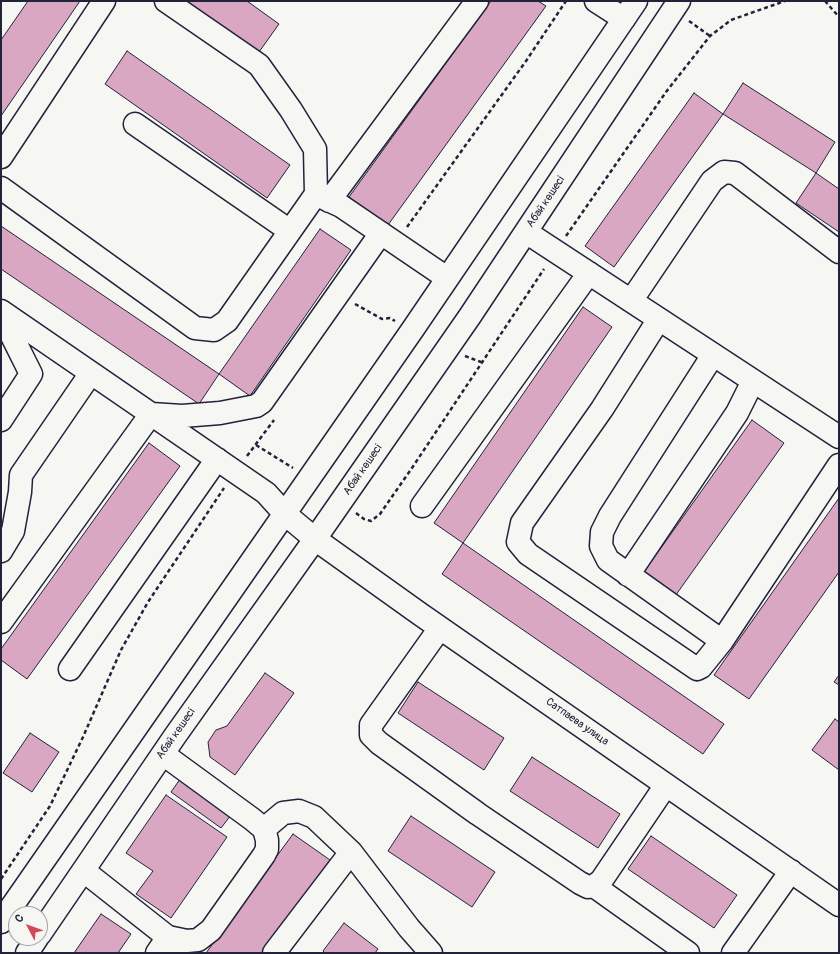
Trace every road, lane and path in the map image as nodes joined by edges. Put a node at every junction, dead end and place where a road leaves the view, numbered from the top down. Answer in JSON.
{"nodes":[{"id":1,"x":104,"y":1,"type":"edge"},
{"id":2,"x":166,"y":1,"type":"edge"},
{"id":3,"x":477,"y":1,"type":"edge"},
{"id":4,"x":566,"y":1,"type":"edge"},
{"id":5,"x":596,"y":1,"type":"edge"},
{"id":6,"x":636,"y":1,"type":"edge"},
{"id":7,"x":825,"y":1,"type":"edge"},
{"id":8,"x":676,"y":5,"type":"edge"},
{"id":9,"x":839,"y":17,"type":"edge"},
{"id":10,"x":624,"y":19,"type":"junction"},
{"id":11,"x":710,"y":36,"type":"dead end"},
{"id":12,"x":135,"y":124,"type":"dead end"},
{"id":13,"x":1,"y":157,"type":"edge"},
{"id":14,"x":1,"y":188,"type":"edge"},
{"id":15,"x":323,"y":197,"type":"junction"},
{"id":16,"x":290,"y":231,"type":"junction"},
{"id":17,"x":526,"y":232,"type":"junction"},
{"id":18,"x":388,"y":238,"type":"junction"},
{"id":19,"x":839,"y":252,"type":"edge"},
{"id":20,"x":589,"y":273,"type":"junction"},
{"id":21,"x":447,"y":278,"type":"junction"},
{"id":22,"x":359,"y":298,"type":"dead end"},
{"id":23,"x":631,"y":301,"type":"junction"},
{"id":24,"x":355,"y":304,"type":"junction"},
{"id":25,"x":350,"y":310,"type":"dead end"},
{"id":26,"x":1,"y":311,"type":"edge"},
{"id":27,"x":1,"y":314,"type":"edge"},
{"id":28,"x":659,"y":319,"type":"junction"},
{"id":29,"x":412,"y":329,"type":"junction"},
{"id":30,"x":713,"y":355,"type":"junction"},
{"id":31,"x":92,"y":373,"type":"junction"},
{"id":32,"x":753,"y":381,"type":"junction"},
{"id":33,"x":152,"y":414,"type":"junction"},
{"id":34,"x":274,"y":419,"type":"dead end"},
{"id":35,"x":1,"y":420,"type":"edge"},
{"id":36,"x":839,"y":437,"type":"edge"},
{"id":37,"x":256,"y":445,"type":"junction"},
{"id":38,"x":217,"y":459,"type":"junction"},
{"id":39,"x":839,"y":465,"type":"edge"},
{"id":40,"x":235,"y":472,"type":"junction"},
{"id":41,"x":308,"y":480,"type":"junction"},
{"id":42,"x":422,"y":506,"type":"dead end"},
{"id":43,"x":285,"y":514,"type":"junction"},
{"id":44,"x":315,"y":539,"type":"junction"},
{"id":45,"x":1,"y":551,"type":"edge"},
{"id":46,"x":628,"y":575,"type":"junction"},
{"id":47,"x":1,"y":622,"type":"edge"},
{"id":48,"x":440,"y":628,"type":"junction"},
{"id":49,"x":722,"y":641,"type":"junction"},
{"id":50,"x":70,"y":669,"type":"dead end"},
{"id":51,"x":163,"y":754,"type":"junction"},
{"id":52,"x":666,"y":785,"type":"junction"},
{"id":53,"x":264,"y":830,"type":"junction"},
{"id":54,"x":351,"y":852,"type":"junction"},
{"id":55,"x":84,"y":871,"type":"junction"},
{"id":56,"x":791,"y":871,"type":"junction"},
{"id":57,"x":1,"y":879,"type":"edge"},
{"id":58,"x":594,"y":886,"type":"junction"},
{"id":59,"x":839,"y":905,"type":"edge"},
{"id":60,"x":1,"y":922,"type":"edge"},
{"id":61,"x":48,"y":923,"type":"edge"},
{"id":62,"x":162,"y":945,"type":"edge"},
{"id":63,"x":188,"y":953,"type":"edge"},
{"id":64,"x":274,"y":953,"type":"edge"},
{"id":65,"x":431,"y":953,"type":"edge"},
{"id":66,"x":688,"y":953,"type":"edge"},
{"id":67,"x":733,"y":953,"type":"edge"}],
"edges":[{"from":1,"to":13,"type":"street"},
{"from":2,"to":15,"type":"street"},
{"from":3,"to":15,"type":"street"},
{"from":4,"to":18,"type":"path"},
{"from":5,"to":10,"type":"street"},
{"from":6,"to":10,"type":"street"},
{"from":7,"to":9,"type":"path"},
{"from":8,"to":11,"type":"path"},
{"from":8,"to":17,"type":"street","name":"Абай көшесі"},
{"from":10,"to":21,"type":"street"},
{"from":12,"to":16,"type":"street"},
{"from":14,"to":16,"type":"street"},
{"from":15,"to":16,"type":"street"},
{"from":15,"to":18,"type":"street"},
{"from":17,"to":20,"type":"street"},
{"from":17,"to":44,"type":"street","name":"Абай көшесі"},
{"from":18,"to":21,"type":"street"},
{"from":18,"to":33,"type":"street"},
{"from":19,"to":23,"type":"street"},
{"from":20,"to":23,"type":"street"},
{"from":20,"to":42,"type":"street"},
{"from":21,"to":29,"type":"street"},
{"from":22,"to":24,"type":"path"},
{"from":23,"to":28,"type":"street"},
{"from":24,"to":25,"type":"path"},
{"from":24,"to":29,"type":"path"},
{"from":26,"to":31,"type":"street","name":"Сатпаева улица"},
{"from":27,"to":35,"type":"street"},
{"from":28,"to":30,"type":"street"},
{"from":28,"to":49,"type":"street"},
{"from":29,"to":41,"type":"street"},
{"from":30,"to":32,"type":"street"},
{"from":30,"to":46,"type":"street"},
{"from":31,"to":33,"type":"street","name":"Сатпаева улица"},
{"from":31,"to":45,"type":"street"},
{"from":32,"to":36,"type":"street"},
{"from":32,"to":46,"type":"street"},
{"from":33,"to":38,"type":"street","name":"Сатпаева улица"},
{"from":33,"to":47,"type":"street"},
{"from":34,"to":37,"type":"path"},
{"from":37,"to":40,"type":"path"},
{"from":37,"to":41,"type":"path"},
{"from":38,"to":40,"type":"street","name":"Сатпаева улица"},
{"from":38,"to":50,"type":"street"},
{"from":39,"to":49,"type":"street"},
{"from":40,"to":43,"type":"street","name":"Сатпаева улица"},
{"from":40,"to":57,"type":"path"},
{"from":41,"to":43,"type":"street"},
{"from":43,"to":44,"type":"street","name":"Сатпаева улица"},
{"from":43,"to":60,"type":"street"},
{"from":44,"to":48,"type":"street","name":"Сатпаева улица"},
{"from":44,"to":51,"type":"street","name":"Абай көшесі"},
{"from":46,"to":49,"type":"street"},
{"from":48,"to":52,"type":"street","name":"Сатпаева улица"},
{"from":48,"to":58,"type":"street"},
{"from":51,"to":53,"type":"street"},
{"from":51,"to":55,"type":"street","name":"Абай көшесі"},
{"from":52,"to":56,"type":"street","name":"Сатпаева улица"},
{"from":52,"to":58,"type":"street"},
{"from":53,"to":54,"type":"street"},
{"from":53,"to":62,"type":"street"},
{"from":54,"to":64,"type":"street"},
{"from":54,"to":65,"type":"street"},
{"from":55,"to":61,"type":"street","name":"Абай көшесі"},
{"from":55,"to":62,"type":"street"},
{"from":56,"to":59,"type":"street","name":"Сатпаева улица"},
{"from":56,"to":67,"type":"street"},
{"from":58,"to":66,"type":"street"},
{"from":62,"to":63,"type":"street"}]}
